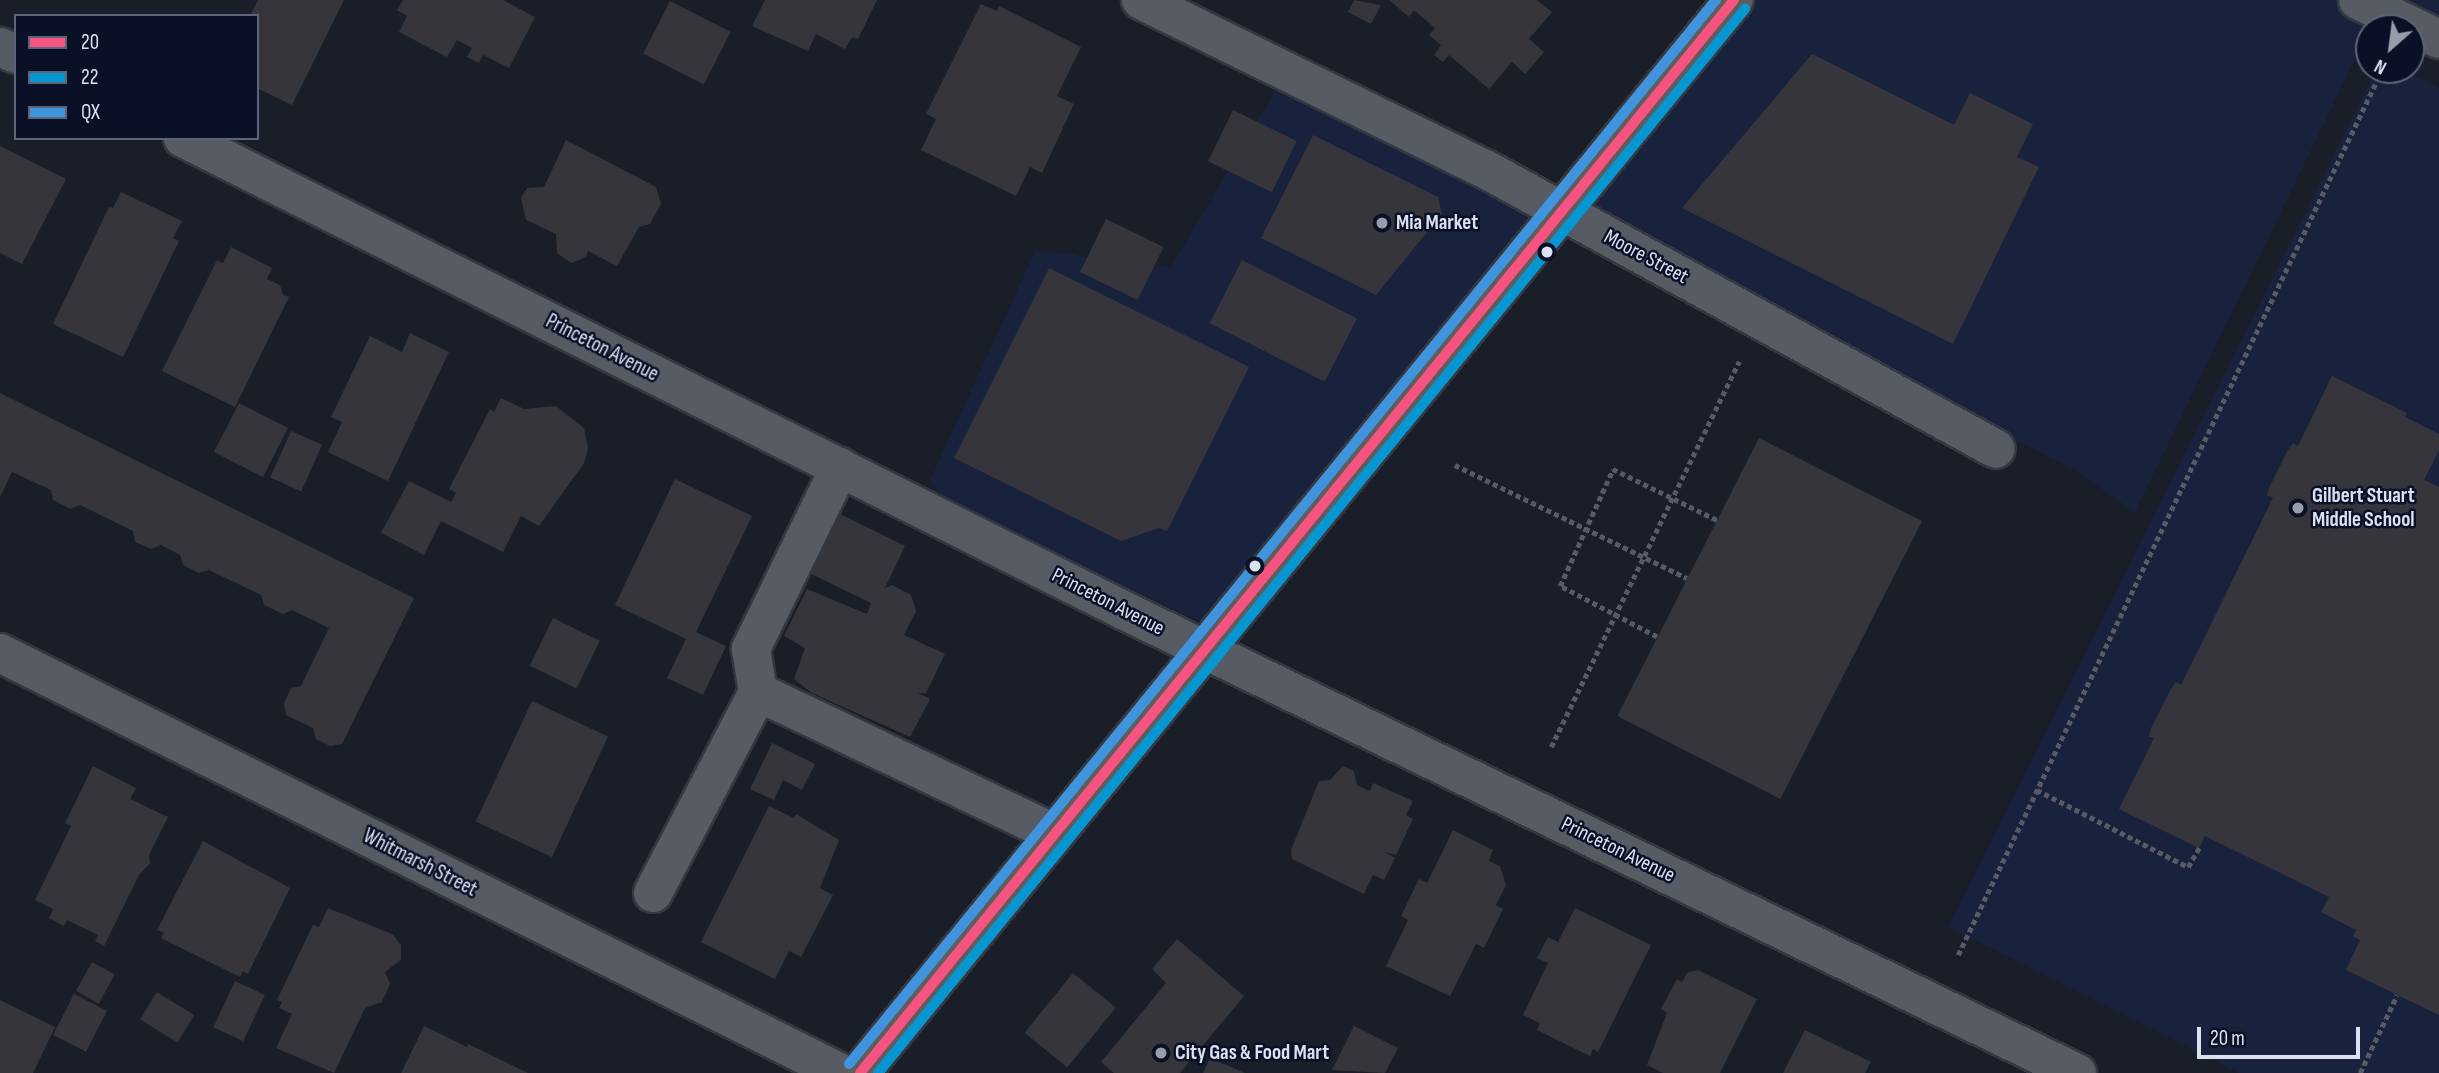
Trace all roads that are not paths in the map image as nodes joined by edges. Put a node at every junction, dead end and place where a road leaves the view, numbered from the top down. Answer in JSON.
{"nodes":[{"id":1,"x":1141,"y":0,"type":"edge"},
{"id":2,"x":1734,"y":0,"type":"edge"},
{"id":3,"x":2358,"y":0,"type":"edge"},
{"id":4,"x":2439,"y":39,"type":"edge"},
{"id":5,"x":187,"y":140,"type":"edge"},
{"id":6,"x":1563,"y":214,"type":"junction"},
{"id":7,"x":1996,"y":449,"type":"dead end"},
{"id":8,"x":840,"y":467,"type":"junction"},
{"id":9,"x":1204,"y":650,"type":"junction"},
{"id":10,"x":0,"y":653,"type":"edge"},
{"id":11,"x":758,"y":692,"type":"junction"},
{"id":12,"x":1054,"y":833,"type":"junction"},
{"id":13,"x":653,"y":893,"type":"dead end"},
{"id":14,"x":841,"y":1073,"type":"edge"},
{"id":15,"x":860,"y":1073,"type":"edge"},
{"id":16,"x":2077,"y":1073,"type":"edge"}],
"edges":[{"from":1,"to":6,"type":"street","name":"Moore Street"},
{"from":2,"to":6,"type":"main road"},
{"from":3,"to":4,"type":"street"},
{"from":5,"to":8,"type":"street","name":"Princeton Avenue"},
{"from":6,"to":7,"type":"street","name":"Moore Street"},
{"from":6,"to":9,"type":"main road"},
{"from":8,"to":9,"type":"street","name":"Princeton Avenue"},
{"from":8,"to":11,"type":"street"},
{"from":9,"to":12,"type":"main road"},
{"from":9,"to":16,"type":"street","name":"Princeton Avenue"},
{"from":10,"to":14,"type":"street","name":"Whitmarsh Street"},
{"from":11,"to":12,"type":"street"},
{"from":11,"to":13,"type":"street"},
{"from":12,"to":15,"type":"main road"}]}
